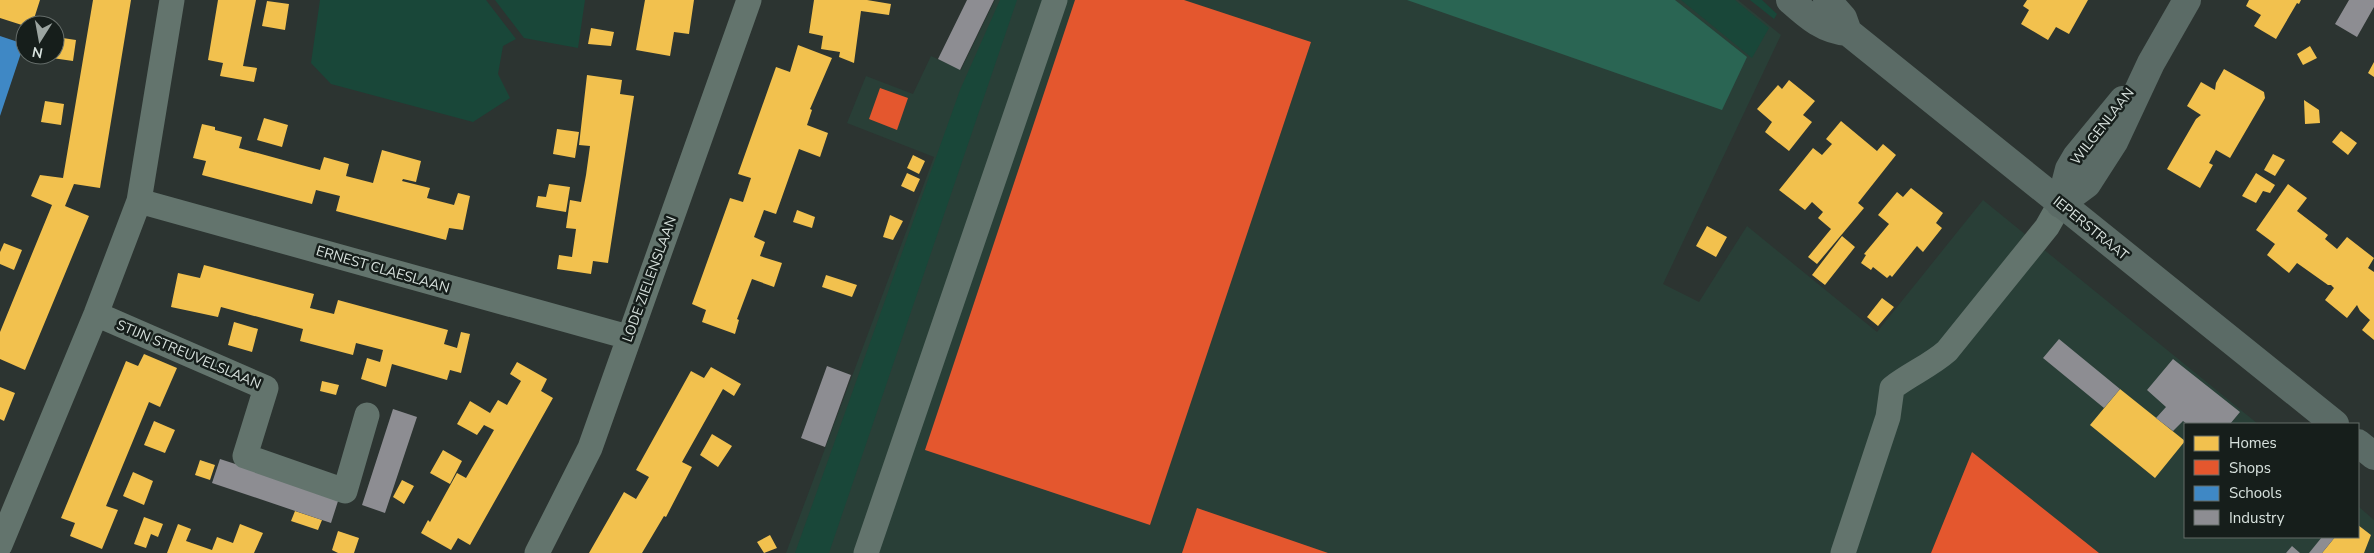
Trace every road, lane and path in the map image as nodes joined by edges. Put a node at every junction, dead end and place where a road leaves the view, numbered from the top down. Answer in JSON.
{"nodes":[{"id":1,"x":172,"y":0,"type":"edge"},
{"id":2,"x":749,"y":0,"type":"edge"},
{"id":3,"x":1055,"y":0,"type":"edge"},
{"id":4,"x":1790,"y":0,"type":"edge"},
{"id":5,"x":1827,"y":0,"type":"edge"},
{"id":6,"x":2188,"y":0,"type":"edge"},
{"id":7,"x":1848,"y":32,"type":"junction"},
{"id":8,"x":139,"y":201,"type":"junction"},
{"id":9,"x":2060,"y":204,"type":"junction"},
{"id":10,"x":96,"y":314,"type":"junction"},
{"id":11,"x":628,"y":337,"type":"junction"},
{"id":12,"x":367,"y":415,"type":"dead end"},
{"id":13,"x":2333,"y":423,"type":"edge"},
{"id":14,"x":2359,"y":444,"type":"edge"},
{"id":15,"x":2374,"y":456,"type":"edge"},
{"id":16,"x":0,"y":545,"type":"edge"},
{"id":17,"x":537,"y":553,"type":"edge"},
{"id":18,"x":866,"y":553,"type":"edge"},
{"id":19,"x":1843,"y":553,"type":"edge"}],
"edges":[{"from":1,"to":8,"type":"street"},
{"from":2,"to":11,"type":"street","name":"LODE ZIELENSLAAN"},
{"from":3,"to":18,"type":"street"},
{"from":4,"to":7,"type":"street","name":"IEPERSTRAAT"},
{"from":5,"to":7,"type":"street","name":"IEPERSTRAAT"},
{"from":6,"to":9,"type":"street","name":"WILGENLAAN"},
{"from":7,"to":9,"type":"street","name":"IEPERSTRAAT"},
{"from":8,"to":10,"type":"street"},
{"from":8,"to":11,"type":"street","name":"ERNEST CLAESLAAN"},
{"from":9,"to":13,"type":"street","name":"IEPERSTRAAT"},
{"from":9,"to":19,"type":"street"},
{"from":10,"to":12,"type":"street","name":"STIJN STREUVELSLAAN"},
{"from":10,"to":16,"type":"street"},
{"from":11,"to":17,"type":"street","name":"LODE ZIELENSLAAN"},
{"from":14,"to":15,"type":"street"}]}
